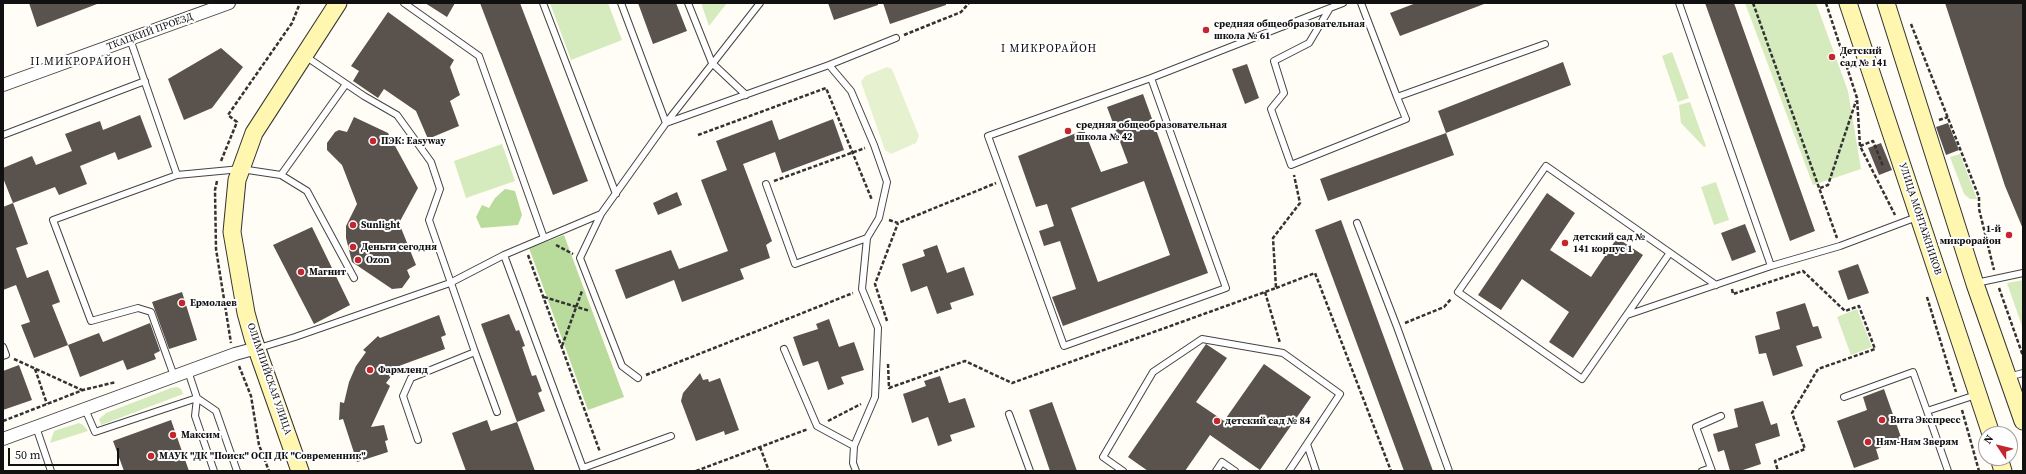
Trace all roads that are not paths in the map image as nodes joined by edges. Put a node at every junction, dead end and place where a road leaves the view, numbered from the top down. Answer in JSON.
{"nodes":[{"id":1,"x":229,"y":3,"type":"edge"},
{"id":2,"x":338,"y":3,"type":"edge"},
{"id":3,"x":404,"y":3,"type":"edge"},
{"id":4,"x":543,"y":3,"type":"edge"},
{"id":5,"x":621,"y":3,"type":"edge"},
{"id":6,"x":688,"y":3,"type":"edge"},
{"id":7,"x":760,"y":3,"type":"edge"},
{"id":8,"x":1343,"y":3,"type":"edge"},
{"id":9,"x":1361,"y":3,"type":"edge"},
{"id":10,"x":1678,"y":3,"type":"edge"},
{"id":11,"x":1848,"y":3,"type":"edge"},
{"id":12,"x":1886,"y":3,"type":"edge"},
{"id":13,"x":1330,"y":8,"type":"junction"},
{"id":14,"x":896,"y":38,"type":"road end"},
{"id":15,"x":130,"y":39,"type":"junction"},
{"id":16,"x":1545,"y":44,"type":"dead end"},
{"id":17,"x":304,"y":55,"type":"junction"},
{"id":18,"x":712,"y":63,"type":"junction"},
{"id":19,"x":829,"y":65,"type":"junction"},
{"id":20,"x":1151,"y":78,"type":"junction"},
{"id":21,"x":145,"y":81,"type":"junction"},
{"id":22,"x":346,"y":84,"type":"junction"},
{"id":23,"x":3,"y":85,"type":"edge"},
{"id":24,"x":746,"y":95,"type":"junction"},
{"id":25,"x":1397,"y":97,"type":"junction"},
{"id":26,"x":666,"y":123,"type":"junction"},
{"id":27,"x":3,"y":135,"type":"edge"},
{"id":28,"x":241,"y":169,"type":"junction"},
{"id":29,"x":177,"y":174,"type":"junction"},
{"id":30,"x":281,"y":175,"type":"junction"},
{"id":31,"x":766,"y":184,"type":"road end"},
{"id":32,"x":616,"y":194,"type":"junction"},
{"id":33,"x":601,"y":214,"type":"junction"},
{"id":34,"x":1919,"y":216,"type":"junction"},
{"id":35,"x":1356,"y":222,"type":"dead end"},
{"id":36,"x":544,"y":238,"type":"junction"},
{"id":37,"x":867,"y":238,"type":"junction"},
{"id":38,"x":1669,"y":254,"type":"junction"},
{"id":39,"x":504,"y":255,"type":"junction"},
{"id":40,"x":1771,"y":266,"type":"junction"},
{"id":41,"x":2023,"y":273,"type":"edge"},
{"id":42,"x":354,"y":278,"type":"dead end"},
{"id":43,"x":450,"y":283,"type":"junction"},
{"id":44,"x":1975,"y":284,"type":"junction"},
{"id":45,"x":1716,"y":285,"type":"junction"},
{"id":46,"x":1627,"y":315,"type":"junction"},
{"id":47,"x":3,"y":347,"type":"edge"},
{"id":48,"x":257,"y":348,"type":"junction"},
{"id":49,"x":784,"y":349,"type":"dead end"},
{"id":50,"x":475,"y":352,"type":"junction"},
{"id":51,"x":4,"y":356,"type":"edge"},
{"id":52,"x":188,"y":371,"type":"junction"},
{"id":53,"x":2016,"y":375,"type":"edge"},
{"id":54,"x":174,"y":376,"type":"junction"},
{"id":55,"x":638,"y":378,"type":"road end"},
{"id":56,"x":1978,"y":394,"type":"junction"},
{"id":57,"x":1844,"y":397,"type":"dead end"},
{"id":58,"x":197,"y":398,"type":"junction"},
{"id":59,"x":85,"y":409,"type":"junction"},
{"id":60,"x":1927,"y":411,"type":"junction"},
{"id":61,"x":497,"y":412,"type":"dead end"},
{"id":62,"x":1009,"y":414,"type":"dead end"},
{"id":63,"x":1721,"y":416,"type":"dead end"},
{"id":64,"x":2023,"y":421,"type":"edge"},
{"id":65,"x":1988,"y":426,"type":"edge"},
{"id":66,"x":36,"y":427,"type":"junction"},
{"id":67,"x":671,"y":436,"type":"dead end"},
{"id":68,"x":3,"y":439,"type":"edge"},
{"id":69,"x":418,"y":440,"type":"dead end"},
{"id":70,"x":1307,"y":444,"type":"junction"},
{"id":71,"x":854,"y":446,"type":"junction"},
{"id":72,"x":1712,"y":469,"type":"edge"},
{"id":73,"x":584,"y":470,"type":"edge"},
{"id":74,"x":51,"y":471,"type":"edge"},
{"id":75,"x":214,"y":471,"type":"edge"},
{"id":76,"x":237,"y":471,"type":"edge"},
{"id":77,"x":300,"y":471,"type":"edge"},
{"id":78,"x":856,"y":471,"type":"edge"},
{"id":79,"x":1030,"y":471,"type":"edge"},
{"id":80,"x":1123,"y":471,"type":"edge"},
{"id":81,"x":1216,"y":471,"type":"edge"},
{"id":82,"x":1235,"y":471,"type":"edge"},
{"id":83,"x":1289,"y":471,"type":"edge"},
{"id":84,"x":1316,"y":471,"type":"edge"},
{"id":85,"x":1450,"y":471,"type":"edge"},
{"id":86,"x":1702,"y":471,"type":"edge"},
{"id":87,"x":1948,"y":471,"type":"edge"}],
"edges":[{"from":1,"to":15,"type":"street","name":"ТКАЦКИЙ ПРОЕЗД"},
{"from":2,"to":17,"type":"main road","name":"ОЛИМПИЙСКАЯ УЛИЦА"},
{"from":3,"to":36,"type":"lane"},
{"from":4,"to":32,"type":"lane"},
{"from":5,"to":26,"type":"lane"},
{"from":6,"to":18,"type":"lane"},
{"from":7,"to":18,"type":"lane"},
{"from":8,"to":13,"type":"lane"},
{"from":9,"to":25,"type":"lane"},
{"from":10,"to":40,"type":"lane"},
{"from":11,"to":34,"type":"main road","name":"УЛИЦА МОНТАЖНИКОВ"},
{"from":12,"to":44,"type":"main road"},
{"from":13,"to":20,"type":"lane"},
{"from":13,"to":25,"type":"lane"},
{"from":14,"to":19,"type":"lane"},
{"from":15,"to":21,"type":"lane"},
{"from":15,"to":23,"type":"street","name":"ТКАЦКИЙ ПРОЕЗД"},
{"from":16,"to":25,"type":"lane"},
{"from":17,"to":22,"type":"lane"},
{"from":17,"to":28,"type":"main road","name":"ОЛИМПИЙСКАЯ УЛИЦА"},
{"from":18,"to":24,"type":"lane"},
{"from":18,"to":26,"type":"lane"},
{"from":19,"to":24,"type":"lane"},
{"from":19,"to":37,"type":"lane"},
{"from":20,"to":20,"type":"lane"},
{"from":21,"to":27,"type":"lane"},
{"from":21,"to":29,"type":"lane"},
{"from":22,"to":30,"type":"lane"},
{"from":22,"to":43,"type":"lane"},
{"from":24,"to":26,"type":"lane"},
{"from":26,"to":32,"type":"lane"},
{"from":28,"to":29,"type":"lane"},
{"from":28,"to":30,"type":"lane"},
{"from":28,"to":48,"type":"main road","name":"ОЛИМПИЙСКАЯ УЛИЦА"},
{"from":29,"to":54,"type":"lane"},
{"from":30,"to":42,"type":"lane"},
{"from":31,"to":37,"type":"lane"},
{"from":32,"to":33,"type":"lane"},
{"from":33,"to":36,"type":"lane"},
{"from":33,"to":55,"type":"lane"},
{"from":34,"to":40,"type":"lane"},
{"from":34,"to":56,"type":"main road","name":"УЛИЦА МОНТАЖНИКОВ"},
{"from":35,"to":85,"type":"lane"},
{"from":36,"to":39,"type":"lane"},
{"from":37,"to":71,"type":"lane"},
{"from":38,"to":45,"type":"lane"},
{"from":38,"to":46,"type":"lane"},
{"from":38,"to":46,"type":"lane"},
{"from":39,"to":43,"type":"lane"},
{"from":39,"to":73,"type":"lane"},
{"from":40,"to":45,"type":"lane"},
{"from":41,"to":44,"type":"lane"},
{"from":43,"to":48,"type":"lane"},
{"from":43,"to":50,"type":"lane"},
{"from":44,"to":53,"type":"main road"},
{"from":45,"to":46,"type":"lane"},
{"from":47,"to":51,"type":"lane"},
{"from":48,"to":52,"type":"street"},
{"from":48,"to":77,"type":"main road","name":"ОЛИМПИЙСКАЯ УЛИЦА"},
{"from":49,"to":71,"type":"lane"},
{"from":50,"to":61,"type":"lane"},
{"from":50,"to":69,"type":"lane"},
{"from":52,"to":54,"type":"street"},
{"from":52,"to":58,"type":"lane"},
{"from":53,"to":64,"type":"main road"},
{"from":54,"to":59,"type":"street"},
{"from":56,"to":60,"type":"lane"},
{"from":56,"to":65,"type":"main road","name":"УЛИЦА МОНТАЖНИКОВ"},
{"from":57,"to":60,"type":"lane"},
{"from":58,"to":59,"type":"lane"},
{"from":58,"to":75,"type":"lane"},
{"from":58,"to":76,"type":"lane"},
{"from":59,"to":66,"type":"street"},
{"from":60,"to":87,"type":"lane"},
{"from":62,"to":79,"type":"lane"},
{"from":63,"to":72,"type":"lane"},
{"from":66,"to":68,"type":"street"},
{"from":66,"to":74,"type":"lane"},
{"from":67,"to":73,"type":"lane"},
{"from":70,"to":80,"type":"lane"},
{"from":70,"to":83,"type":"lane"},
{"from":70,"to":84,"type":"lane"},
{"from":71,"to":78,"type":"lane"},
{"from":72,"to":86,"type":"lane"},
{"from":81,"to":82,"type":"lane"}]}
